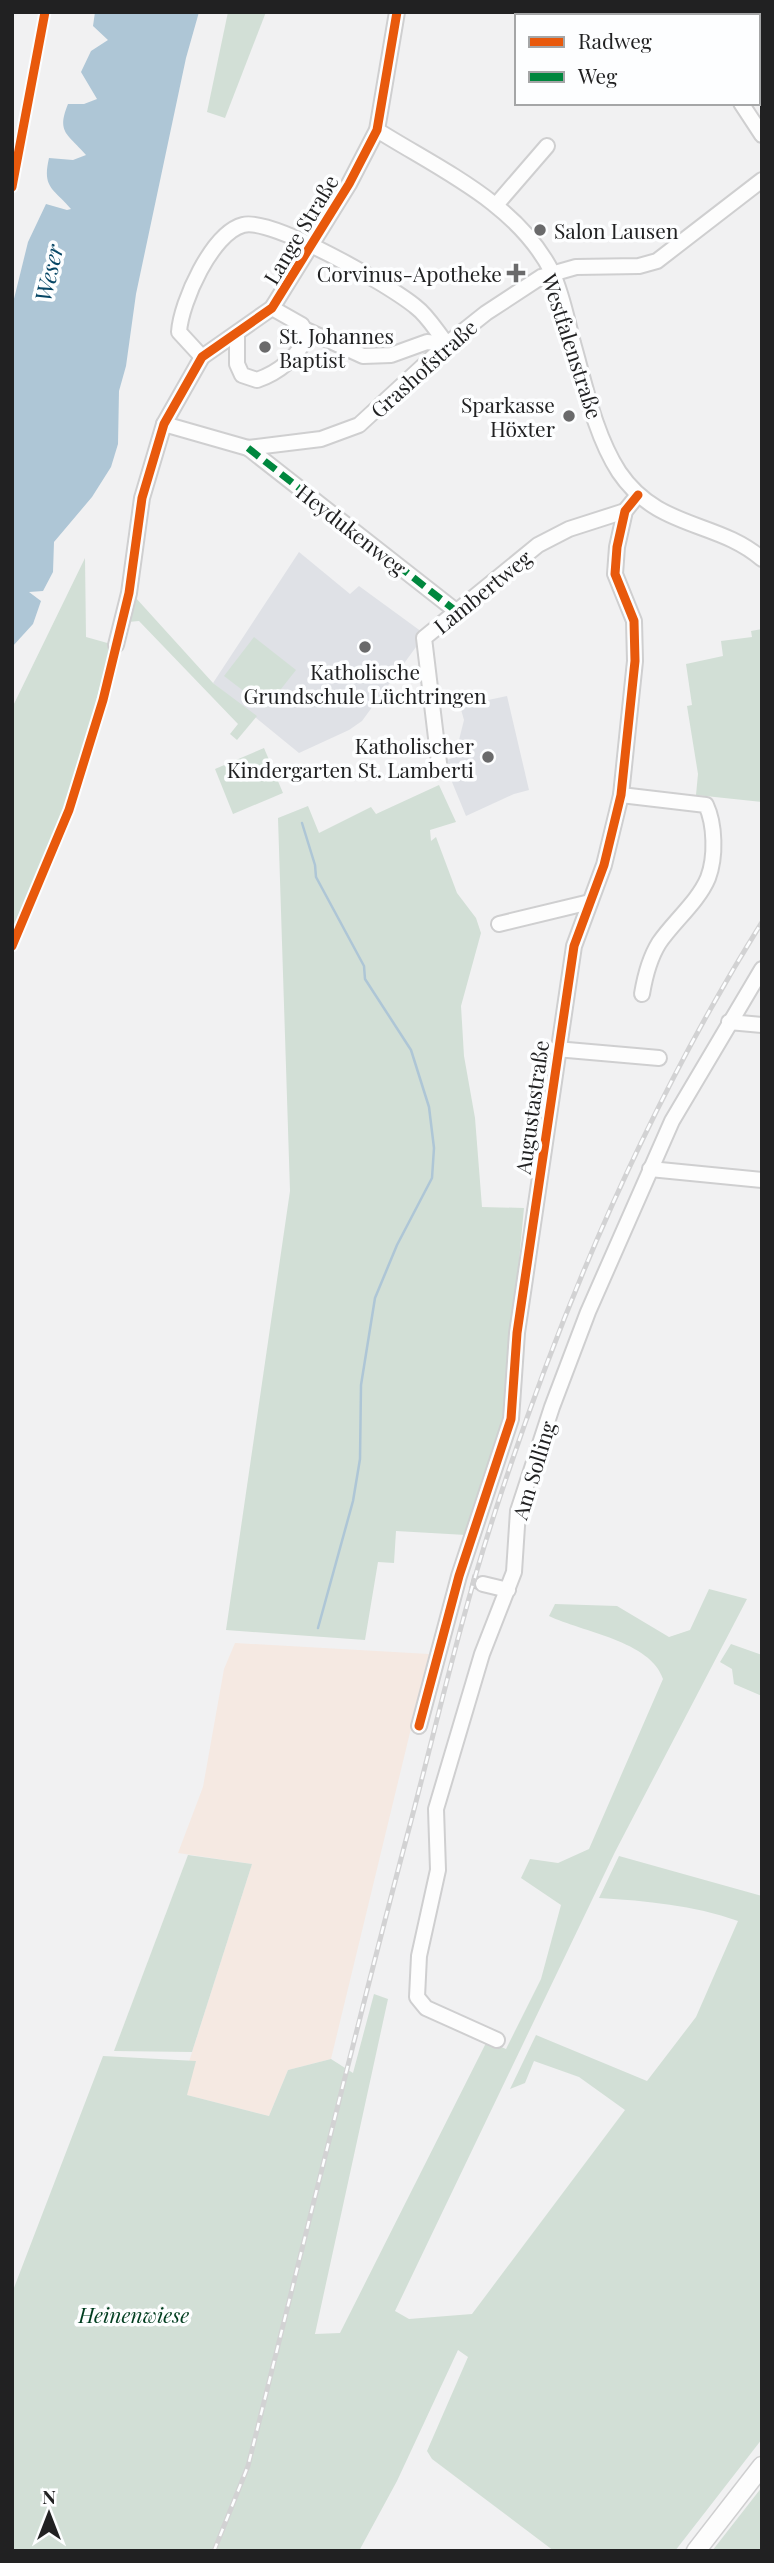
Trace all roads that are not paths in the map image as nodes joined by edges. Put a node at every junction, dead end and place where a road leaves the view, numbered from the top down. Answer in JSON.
{"nodes":[{"id":1,"x":397,"y":12,"type":"edge"},
{"id":2,"x":742,"y":105,"type":"edge"},
{"id":3,"x":377,"y":130,"type":"junction"},
{"id":4,"x":762,"y":135,"type":"edge"},
{"id":5,"x":547,"y":146,"type":"dead end"},
{"id":6,"x":762,"y":180,"type":"edge"},
{"id":7,"x":496,"y":205,"type":"junction"},
{"id":8,"x":310,"y":244,"type":"junction"},
{"id":9,"x":552,"y":273,"type":"junction"},
{"id":10,"x":272,"y":308,"type":"junction"},
{"id":11,"x":304,"y":329,"type":"junction"},
{"id":12,"x":237,"y":334,"type":"junction"},
{"id":13,"x":447,"y":344,"type":"junction"},
{"id":14,"x":202,"y":357,"type":"junction"},
{"id":15,"x":164,"y":424,"type":"junction"},
{"id":16,"x":248,"y":448,"type":"junction"},
{"id":17,"x":638,"y":495,"type":"junction"},
{"id":18,"x":625,"y":511,"type":"junction"},
{"id":19,"x":762,"y":559,"type":"edge"},
{"id":20,"x":456,"y":611,"type":"junction"},
{"id":21,"x":116,"y":645,"type":"dead end"},
{"id":22,"x":440,"y":771,"type":"dead end"},
{"id":23,"x":621,"y":795,"type":"junction"},
{"id":24,"x":590,"y":902,"type":"junction"},
{"id":25,"x":499,"y":924,"type":"dead end"},
{"id":26,"x":762,"y":969,"type":"edge"},
{"id":27,"x":642,"y":994,"type":"dead end"},
{"id":28,"x":729,"y":1022,"type":"junction"},
{"id":29,"x":762,"y":1025,"type":"edge"},
{"id":30,"x":556,"y":1049,"type":"junction"},
{"id":31,"x":659,"y":1058,"type":"dead end"},
{"id":32,"x":650,"y":1169,"type":"junction"},
{"id":33,"x":762,"y":1180,"type":"edge"},
{"id":34,"x":471,"y":1580,"type":"junction"},
{"id":35,"x":508,"y":1590,"type":"junction"},
{"id":36,"x":419,"y":1726,"type":"dead end"},
{"id":37,"x":496,"y":2040,"type":"dead end"},
{"id":38,"x":762,"y":2466,"type":"edge"},
{"id":39,"x":696,"y":2551,"type":"edge"}],
"edges":[{"from":1,"to":3,"type":"street","name":"Lange Straße"},
{"from":2,"to":4,"type":"street"},
{"from":3,"to":7,"type":"street","name":"Westfalenstraße"},
{"from":3,"to":8,"type":"street","name":"Lange Straße"},
{"from":5,"to":7,"type":"street"},
{"from":6,"to":9,"type":"street","name":"Grashofstraße"},
{"from":7,"to":9,"type":"street","name":"Westfalenstraße"},
{"from":8,"to":10,"type":"street","name":"Lange Straße"},
{"from":8,"to":13,"type":"street"},
{"from":8,"to":14,"type":"street"},
{"from":9,"to":13,"type":"street","name":"Grashofstraße"},
{"from":9,"to":17,"type":"street","name":"Westfalenstraße"},
{"from":10,"to":11,"type":"street"},
{"from":10,"to":12,"type":"street","name":"Lange Straße"},
{"from":11,"to":12,"type":"street"},
{"from":11,"to":13,"type":"street"},
{"from":12,"to":14,"type":"street","name":"Lange Straße"},
{"from":13,"to":16,"type":"street","name":"Grashofstraße"},
{"from":14,"to":15,"type":"street","name":"Lange Straße"},
{"from":15,"to":16,"type":"street","name":"Grashofstraße"},
{"from":15,"to":21,"type":"street","name":"Lange Straße"},
{"from":16,"to":20,"type":"street","name":"Heydukenweg"},
{"from":17,"to":18,"type":"street","name":"Augustastraße"},
{"from":17,"to":19,"type":"street","name":"Westfalenstraße"},
{"from":18,"to":20,"type":"street","name":"Lambertweg"},
{"from":18,"to":23,"type":"street","name":"Augustastraße"},
{"from":20,"to":22,"type":"street","name":"Lambertweg"},
{"from":23,"to":24,"type":"street","name":"Augustastraße"},
{"from":23,"to":27,"type":"street"},
{"from":24,"to":25,"type":"street"},
{"from":24,"to":30,"type":"street","name":"Augustastraße"},
{"from":26,"to":28,"type":"street","name":"Am Solling"},
{"from":28,"to":29,"type":"street"},
{"from":28,"to":32,"type":"street","name":"Am Solling"},
{"from":30,"to":31,"type":"street"},
{"from":30,"to":34,"type":"street","name":"Augustastraße"},
{"from":32,"to":33,"type":"street"},
{"from":32,"to":35,"type":"street","name":"Am Solling"},
{"from":34,"to":35,"type":"street"},
{"from":34,"to":36,"type":"street","name":"Augustastraße"},
{"from":35,"to":37,"type":"street","name":"Am Solling"},
{"from":38,"to":39,"type":"main road"}]}
